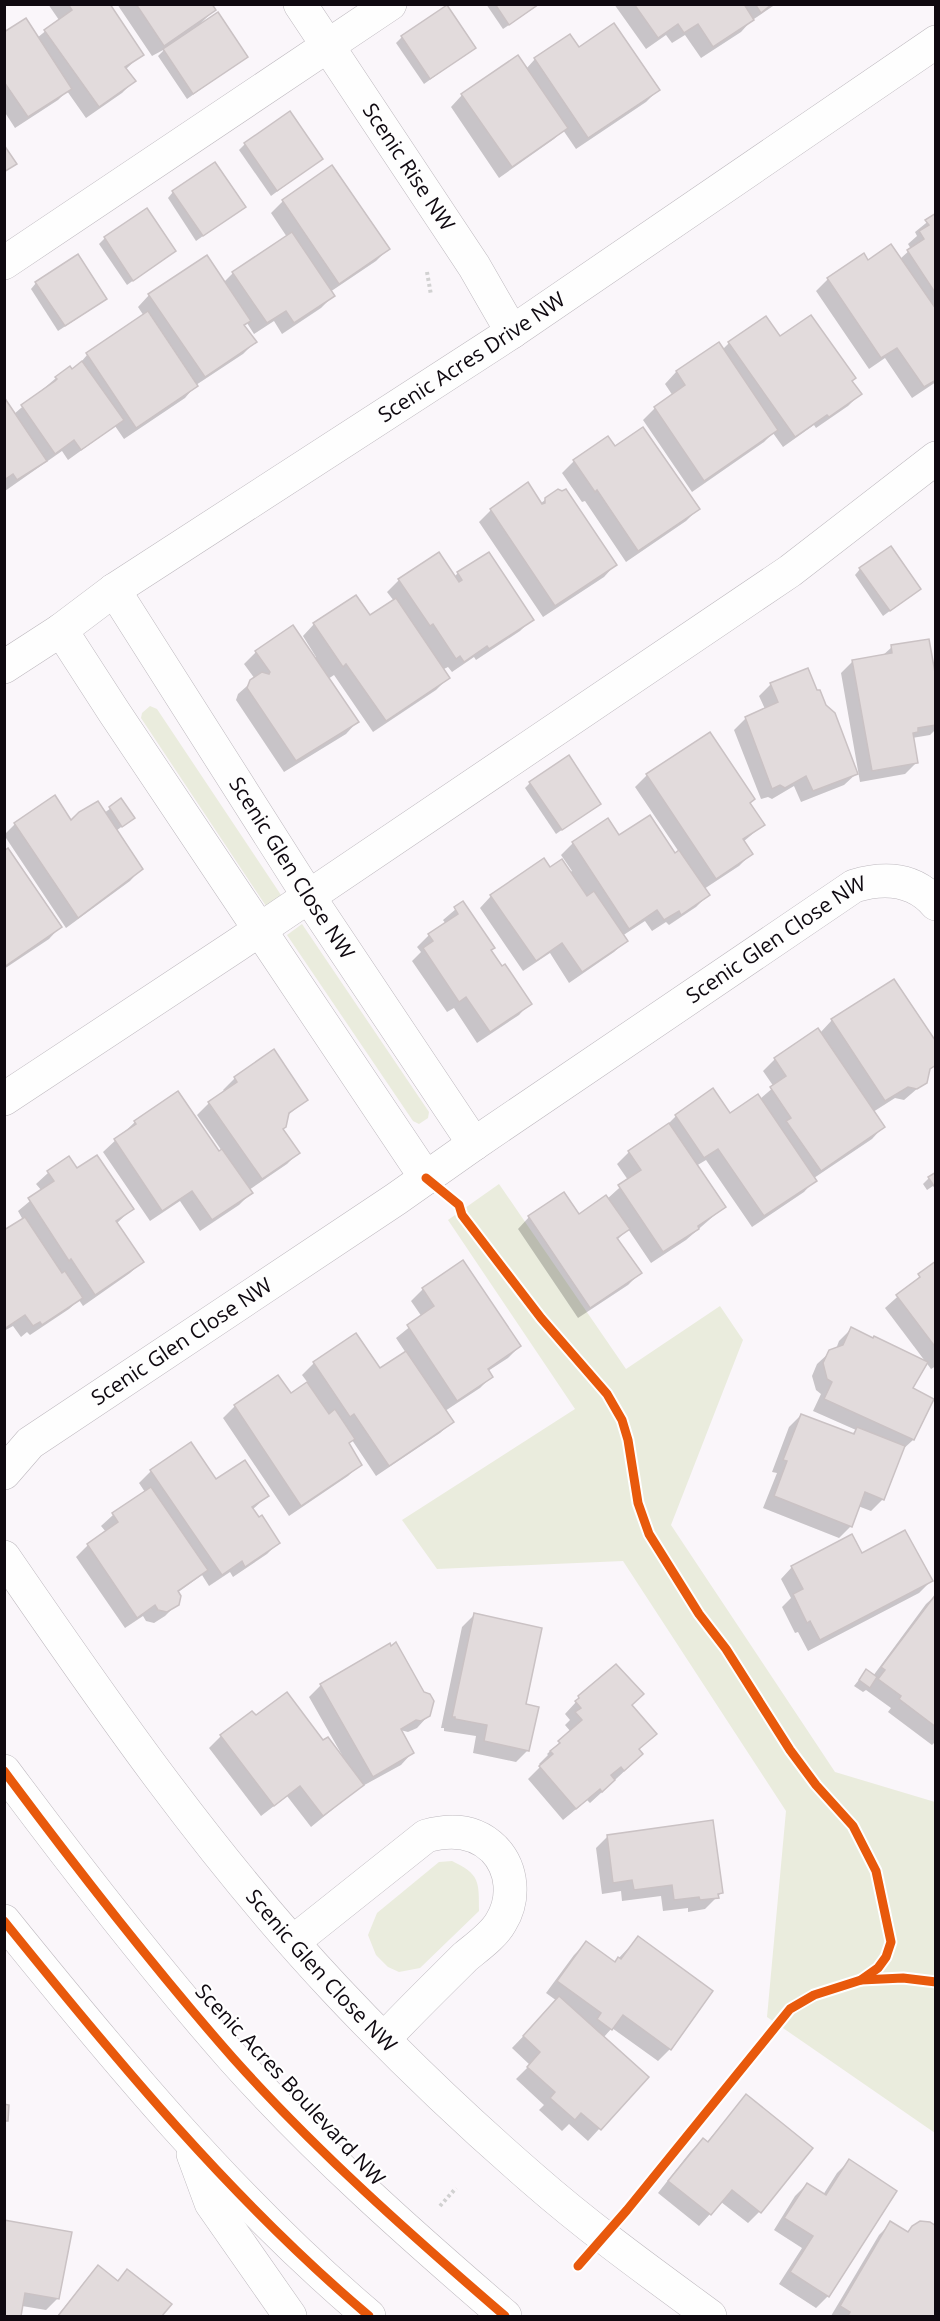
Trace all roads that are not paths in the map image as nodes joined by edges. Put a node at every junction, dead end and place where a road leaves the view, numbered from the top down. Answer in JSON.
{"nodes":[{"id":1,"x":300,"y":4,"type":"edge"},
{"id":2,"x":390,"y":4,"type":"edge"},
{"id":3,"x":936,"y":42,"type":"edge"},
{"id":4,"x":328,"y":46,"type":"junction"},
{"id":5,"x":4,"y":263,"type":"edge"},
{"id":6,"x":512,"y":332,"type":"junction"},
{"id":7,"x":936,"y":458,"type":"edge"},
{"id":8,"x":114,"y":590,"type":"junction"},
{"id":9,"x":60,"y":630,"type":"junction"},
{"id":10,"x":4,"y":667,"type":"edge"},
{"id":11,"x":309,"y":897,"type":"junction"},
{"id":12,"x":936,"y":904,"type":"edge"},
{"id":13,"x":259,"y":930,"type":"junction"},
{"id":14,"x":4,"y":1099,"type":"edge"},
{"id":15,"x":474,"y":1144,"type":"junction"},
{"id":16,"x":426,"y":1178,"type":"junction"},
{"id":17,"x":4,"y":1473,"type":"edge"},
{"id":18,"x":4,"y":1557,"type":"edge"},
{"id":19,"x":4,"y":1771,"type":"edge"},
{"id":20,"x":4,"y":1921,"type":"edge"},
{"id":21,"x":294,"y":1942,"type":"junction"},
{"id":22,"x":384,"y":2039,"type":"junction"},
{"id":23,"x":188,"y":2141,"type":"junction"},
{"id":24,"x":290,"y":2316,"type":"edge"},
{"id":25,"x":369,"y":2316,"type":"edge"},
{"id":26,"x":505,"y":2316,"type":"edge"},
{"id":27,"x":710,"y":2316,"type":"edge"}],
"edges":[{"from":1,"to":4,"type":"street","name":"Scenic Rise NW"},
{"from":2,"to":4,"type":"street"},
{"from":3,"to":6,"type":"street","name":"Scenic Acres Drive NW"},
{"from":4,"to":5,"type":"street"},
{"from":4,"to":6,"type":"street","name":"Scenic Rise NW"},
{"from":6,"to":8,"type":"street","name":"Scenic Acres Drive NW"},
{"from":7,"to":11,"type":"street"},
{"from":8,"to":9,"type":"street","name":"Scenic Acres Drive NW"},
{"from":8,"to":11,"type":"street","name":"Scenic Glen Close NW"},
{"from":9,"to":10,"type":"street","name":"Scenic Acres Drive NW"},
{"from":9,"to":13,"type":"street"},
{"from":11,"to":13,"type":"street"},
{"from":11,"to":15,"type":"street","name":"Scenic Glen Close NW"},
{"from":12,"to":15,"type":"street","name":"Scenic Glen Close NW"},
{"from":13,"to":14,"type":"street"},
{"from":13,"to":16,"type":"street"},
{"from":15,"to":16,"type":"street","name":"Scenic Glen Close NW"},
{"from":16,"to":17,"type":"street","name":"Scenic Glen Close NW"},
{"from":18,"to":21,"type":"street","name":"Scenic Glen Close NW"},
{"from":19,"to":26,"type":"street","name":"Scenic Acres Boulevard NW"},
{"from":20,"to":23,"type":"street"},
{"from":21,"to":22,"type":"street","name":"Scenic Glen Close NW"},
{"from":21,"to":22,"type":"street"},
{"from":22,"to":27,"type":"street","name":"Scenic Glen Close NW"},
{"from":23,"to":24,"type":"street"},
{"from":23,"to":25,"type":"street"}]}
